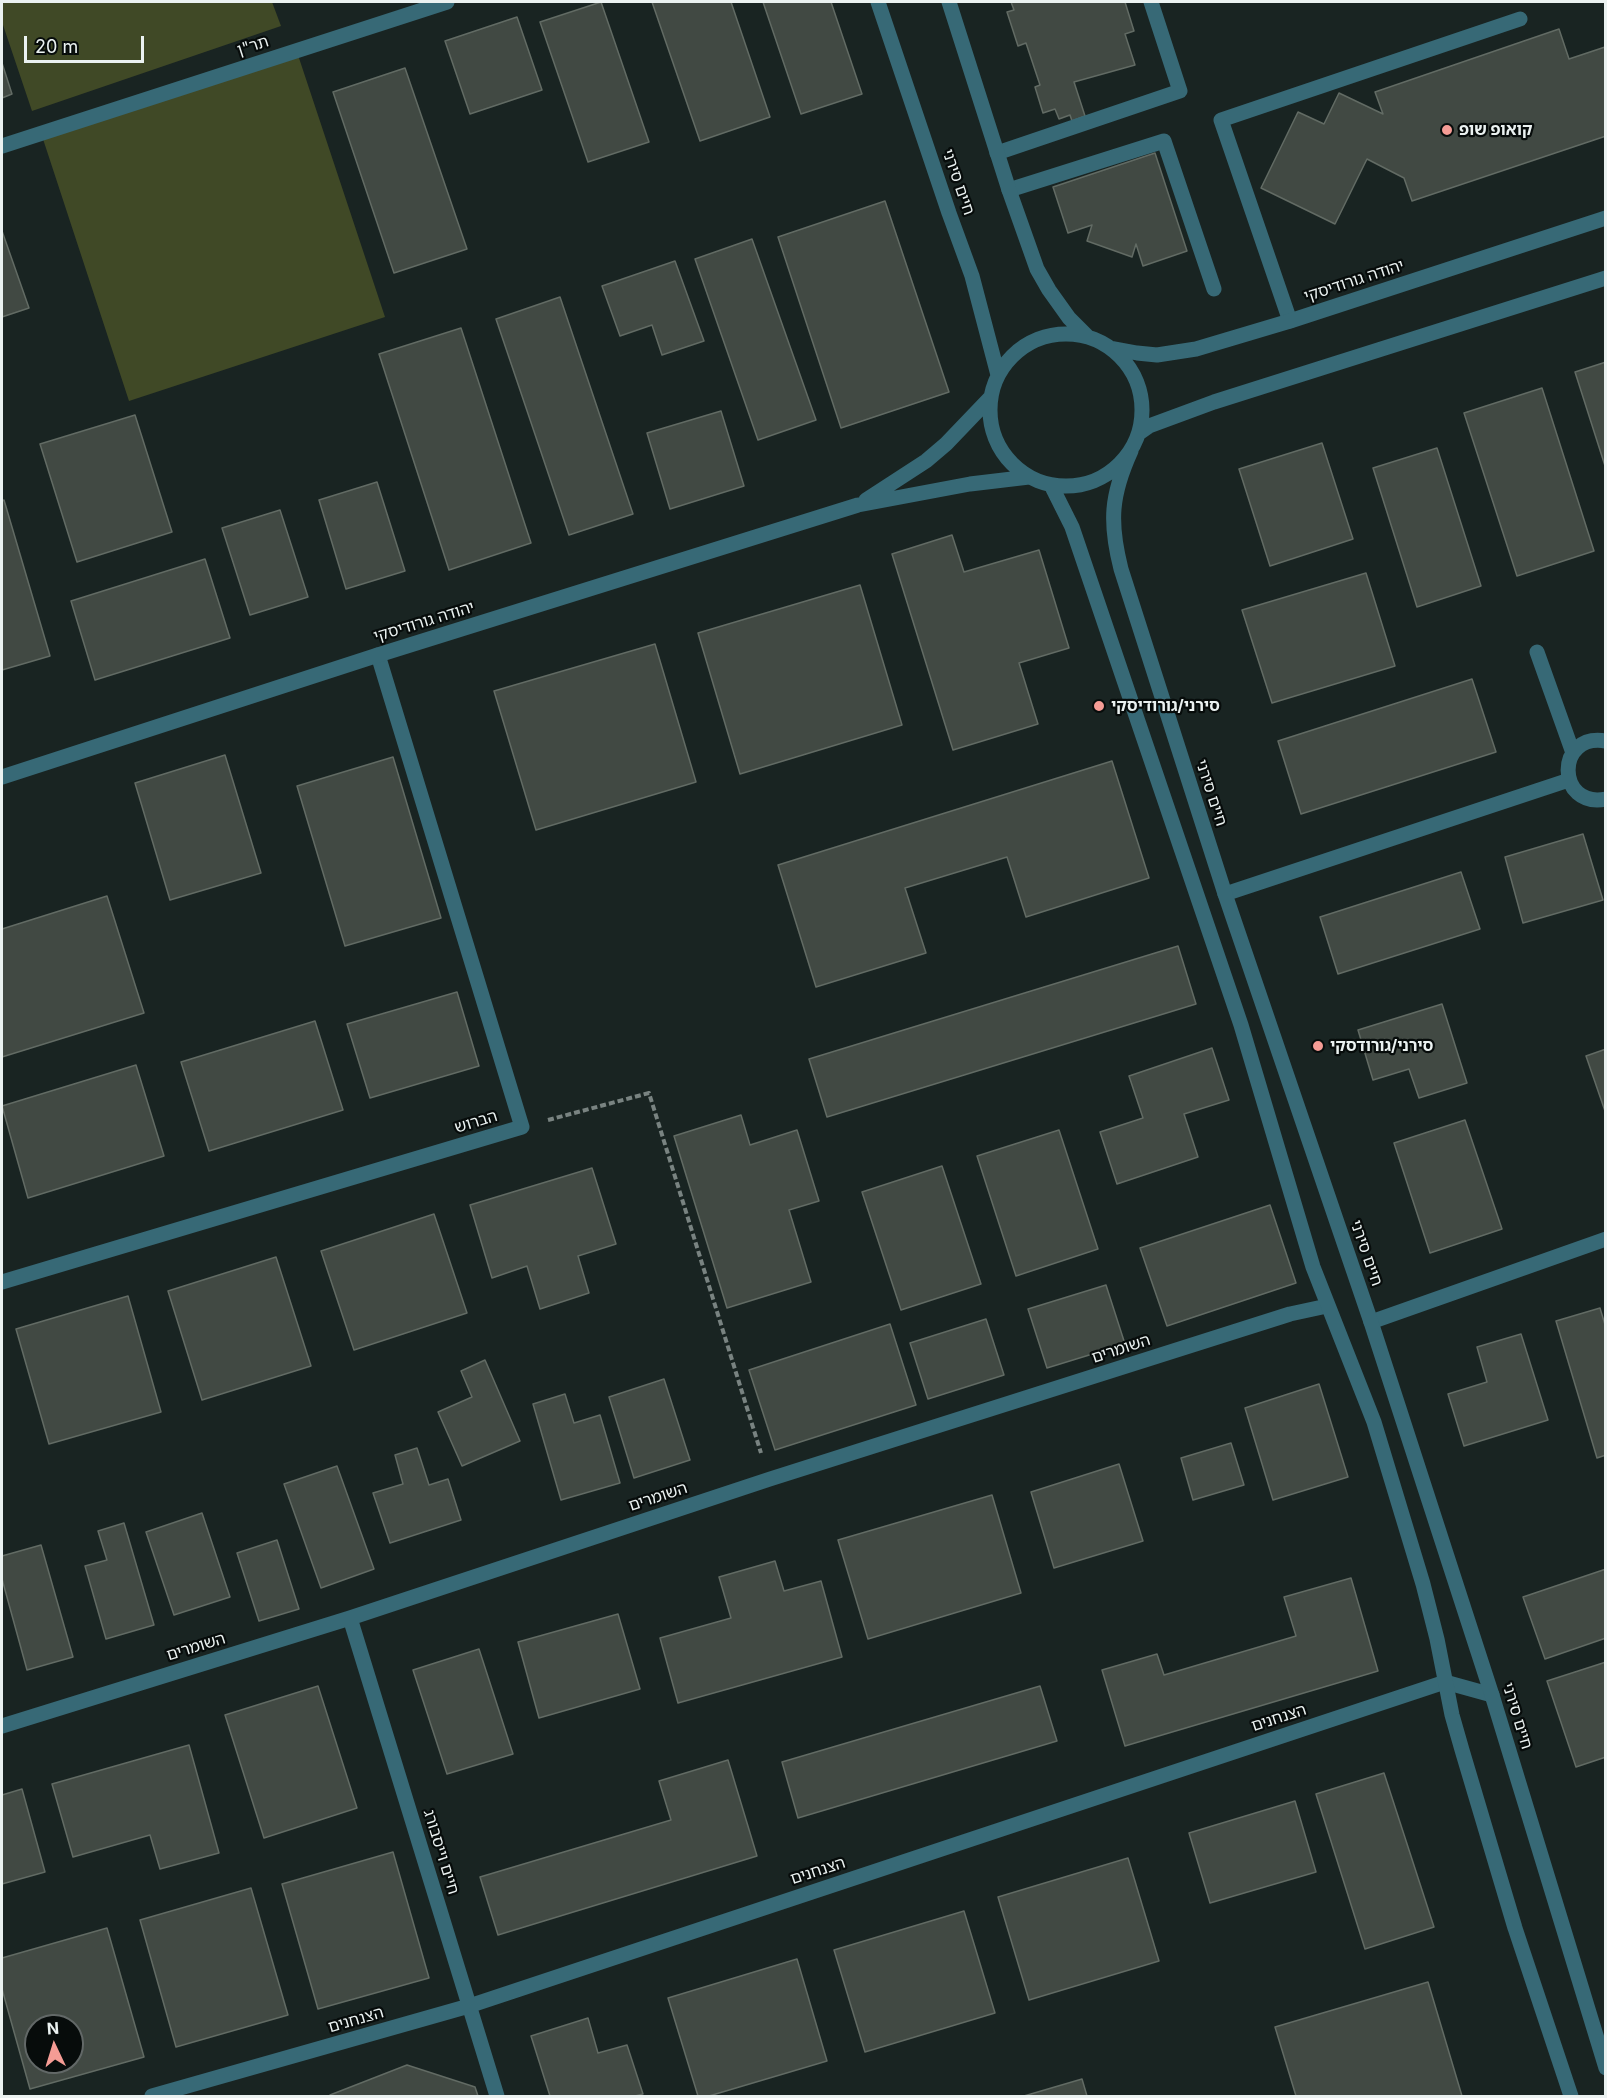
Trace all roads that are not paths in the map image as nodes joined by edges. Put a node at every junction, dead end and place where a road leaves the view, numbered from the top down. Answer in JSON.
{"nodes":[{"id":1,"x":447,"y":2,"type":"edge"},
{"id":2,"x":878,"y":2,"type":"edge"},
{"id":3,"x":949,"y":2,"type":"edge"},
{"id":4,"x":1151,"y":2,"type":"edge"},
{"id":5,"x":1520,"y":19,"type":"dead end"},
{"id":6,"x":2,"y":146,"type":"edge"},
{"id":7,"x":997,"y":153,"type":"junction"},
{"id":8,"x":1009,"y":190,"type":"junction"},
{"id":9,"x":1605,"y":218,"type":"edge"},
{"id":10,"x":1605,"y":279,"type":"edge"},
{"id":11,"x":1214,"y":290,"type":"dead end"},
{"id":12,"x":1290,"y":321,"type":"junction"},
{"id":13,"x":1088,"y":338,"type":"junction"},
{"id":14,"x":1110,"y":348,"type":"junction"},
{"id":15,"x":998,"y":375,"type":"junction"},
{"id":16,"x":991,"y":398,"type":"junction"},
{"id":17,"x":1139,"y":433,"type":"junction"},
{"id":18,"x":1131,"y":451,"type":"junction"},
{"id":19,"x":1029,"y":477,"type":"junction"},
{"id":20,"x":1051,"y":485,"type":"junction"},
{"id":21,"x":858,"y":505,"type":"junction"},
{"id":22,"x":1537,"y":652,"type":"dead end"},
{"id":23,"x":378,"y":655,"type":"junction"},
{"id":24,"x":1605,"y":741,"type":"edge"},
{"id":25,"x":1573,"y":753,"type":"junction"},
{"id":26,"x":2,"y":777,"type":"edge"},
{"id":27,"x":1569,"y":780,"type":"junction"},
{"id":28,"x":1605,"y":799,"type":"edge"},
{"id":29,"x":1225,"y":894,"type":"junction"},
{"id":30,"x":1605,"y":1239,"type":"edge"},
{"id":31,"x":2,"y":1282,"type":"edge"},
{"id":32,"x":1327,"y":1306,"type":"junction"},
{"id":33,"x":1371,"y":1322,"type":"junction"},
{"id":34,"x":350,"y":1618,"type":"junction"},
{"id":35,"x":1445,"y":1682,"type":"junction"},
{"id":36,"x":1492,"y":1695,"type":"junction"},
{"id":37,"x":2,"y":1726,"type":"edge"},
{"id":38,"x":469,"y":2006,"type":"junction"},
{"id":39,"x":1605,"y":2068,"type":"edge"},
{"id":40,"x":152,"y":2097,"type":"edge"},
{"id":41,"x":497,"y":2097,"type":"edge"},
{"id":42,"x":1571,"y":2097,"type":"edge"}],
"edges":[{"from":1,"to":6,"type":"street","name":"תר\"ן"},
{"from":2,"to":15,"type":"street","name":"חיים סירני"},
{"from":3,"to":7,"type":"street"},
{"from":4,"to":7,"type":"street"},
{"from":5,"to":12,"type":"street"},
{"from":7,"to":8,"type":"street"},
{"from":8,"to":11,"type":"street"},
{"from":8,"to":13,"type":"street"},
{"from":9,"to":12,"type":"street","name":"יהודה גורודיסקי"},
{"from":10,"to":17,"type":"street"},
{"from":12,"to":14,"type":"street","name":"יהודה גורודיסקי"},
{"from":13,"to":14,"type":"street"},
{"from":13,"to":15,"type":"street"},
{"from":14,"to":17,"type":"street"},
{"from":15,"to":16,"type":"street"},
{"from":16,"to":19,"type":"street"},
{"from":16,"to":21,"type":"street","name":"יהודה גורודיסקי"},
{"from":17,"to":18,"type":"street"},
{"from":18,"to":20,"type":"street"},
{"from":18,"to":29,"type":"street","name":"חיים סירני"},
{"from":19,"to":20,"type":"street"},
{"from":19,"to":21,"type":"street","name":"יהודה גורודיסקי"},
{"from":20,"to":32,"type":"street"},
{"from":21,"to":23,"type":"street","name":"יהודה גורודיסקי"},
{"from":22,"to":25,"type":"street"},
{"from":23,"to":26,"type":"street","name":"יהודה גורודיסקי"},
{"from":23,"to":31,"type":"street","name":"הברוש"},
{"from":24,"to":25,"type":"street"},
{"from":25,"to":27,"type":"street"},
{"from":27,"to":28,"type":"street"},
{"from":27,"to":29,"type":"street"},
{"from":29,"to":33,"type":"street","name":"חיים סירני"},
{"from":30,"to":33,"type":"street"},
{"from":32,"to":34,"type":"street","name":"השומרים"},
{"from":32,"to":35,"type":"street"},
{"from":33,"to":36,"type":"street","name":"חיים סירני"},
{"from":34,"to":37,"type":"street","name":"השומרים"},
{"from":34,"to":38,"type":"street","name":"חיים וייסבורג"},
{"from":35,"to":36,"type":"street"},
{"from":35,"to":38,"type":"street","name":"הצנחנים"},
{"from":35,"to":42,"type":"street"},
{"from":36,"to":39,"type":"street","name":"חיים סירני"},
{"from":38,"to":40,"type":"street","name":"הצנחנים"},
{"from":38,"to":41,"type":"street","name":"חיים וייסבורג"}]}
